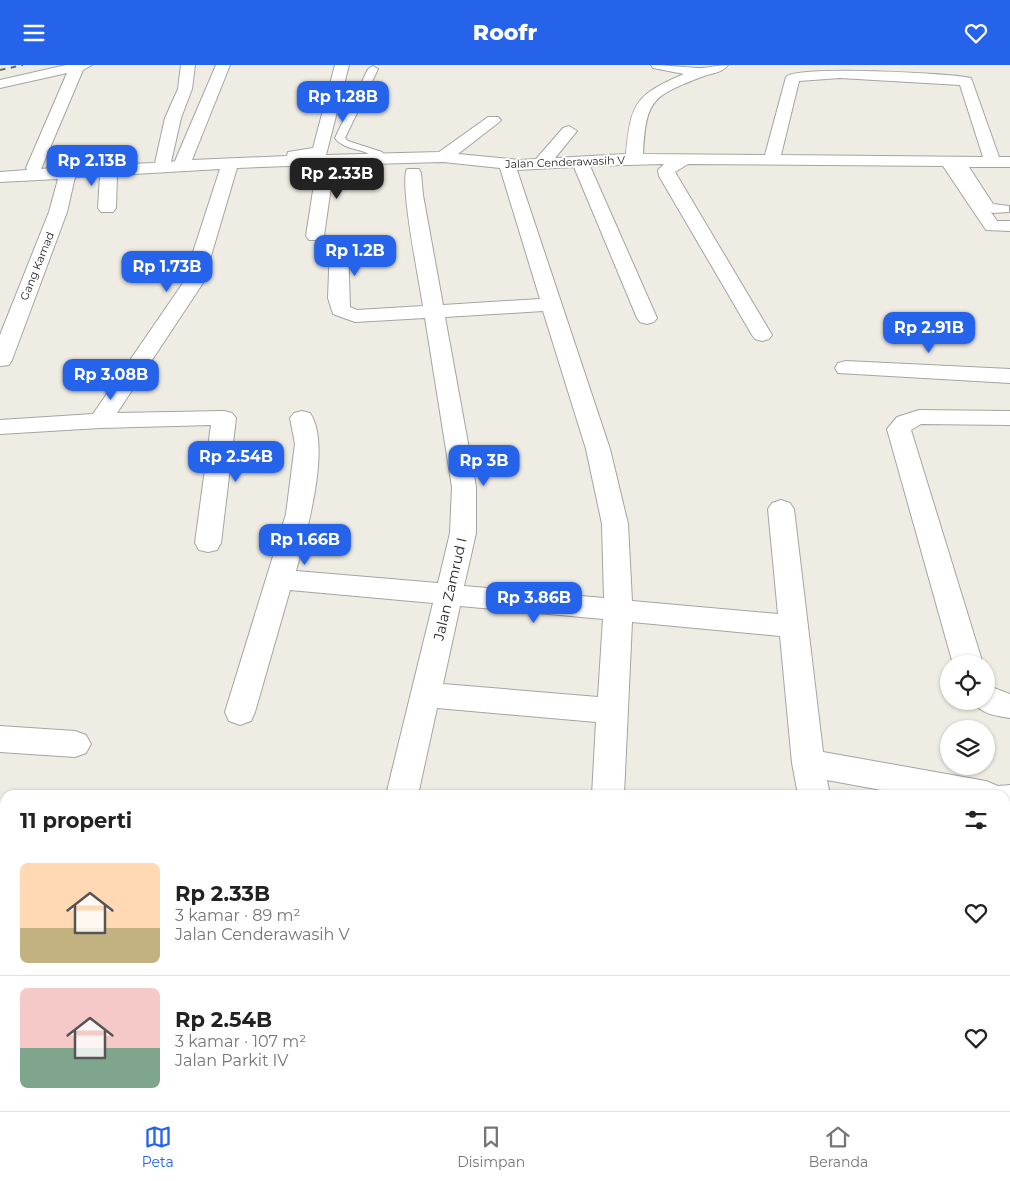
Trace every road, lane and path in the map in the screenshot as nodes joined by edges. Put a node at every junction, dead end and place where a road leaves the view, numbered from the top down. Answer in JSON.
{"nodes":[{"id":1,"x":188,"y":65,"type":"edge"},
{"id":2,"x":223,"y":65,"type":"edge"},
{"id":3,"x":342,"y":65,"type":"edge"},
{"id":4,"x":658,"y":65,"type":"edge"},
{"id":5,"x":721,"y":65,"type":"edge"},
{"id":6,"x":81,"y":66,"type":"edge"},
{"id":7,"x":373,"y":69,"type":"dead end"},
{"id":8,"x":699,"y":73,"type":"junction"},
{"id":9,"x":0,"y":84,"type":"edge"},
{"id":10,"x":185,"y":89,"type":"junction"},
{"id":11,"x":214,"y":89,"type":"junction"},
{"id":12,"x":493,"y":120,"type":"dead end"},
{"id":13,"x":194,"y":131,"type":"junction"},
{"id":14,"x":570,"y":131,"type":"dead end"},
{"id":15,"x":171,"y":132,"type":"junction"},
{"id":16,"x":443,"y":157,"type":"junction"},
{"id":17,"x":381,"y":159,"type":"junction"},
{"id":18,"x":634,"y":159,"type":"junction"},
{"id":19,"x":686,"y":159,"type":"junction"},
{"id":20,"x":326,"y":160,"type":"junction"},
{"id":21,"x":772,"y":160,"type":"junction"},
{"id":22,"x":182,"y":162,"type":"junction"},
{"id":23,"x":580,"y":162,"type":"junction"},
{"id":24,"x":993,"y":162,"type":"junction"},
{"id":25,"x":1010,"y":162,"type":"edge"},
{"id":26,"x":163,"y":163,"type":"junction"},
{"id":27,"x":230,"y":163,"type":"junction"},
{"id":28,"x":955,"y":163,"type":"junction"},
{"id":29,"x":541,"y":164,"type":"junction"},
{"id":30,"x":507,"y":165,"type":"junction"},
{"id":31,"x":34,"y":168,"type":"junction"},
{"id":32,"x":109,"y":169,"type":"junction"},
{"id":33,"x":0,"y":171,"type":"edge"},
{"id":34,"x":68,"y":171,"type":"junction"},
{"id":35,"x":413,"y":173,"type":"dead end"},
{"id":36,"x":0,"y":177,"type":"edge"},
{"id":37,"x":107,"y":208,"type":"dead end"},
{"id":38,"x":1007,"y":217,"type":"edge"},
{"id":39,"x":315,"y":236,"type":"dead end"},
{"id":40,"x":339,"y":246,"type":"dead end"},
{"id":41,"x":551,"y":304,"type":"junction"},
{"id":42,"x":435,"y":312,"type":"junction"},
{"id":43,"x":647,"y":318,"type":"dead end"},
{"id":44,"x":762,"y":335,"type":"dead end"},
{"id":45,"x":1,"y":360,"type":"dead end"},
{"id":46,"x":846,"y":368,"type":"dead end"},
{"id":47,"x":1010,"y":376,"type":"edge"},
{"id":48,"x":1010,"y":417,"type":"edge"},
{"id":49,"x":302,"y":418,"type":"dead end"},
{"id":50,"x":100,"y":421,"type":"junction"},
{"id":51,"x":0,"y":427,"type":"edge"},
{"id":52,"x":781,"y":509,"type":"dead end"},
{"id":53,"x":208,"y":543,"type":"dead end"},
{"id":54,"x":279,"y":579,"type":"junction"},
{"id":55,"x":448,"y":594,"type":"junction"},
{"id":56,"x":618,"y":610,"type":"junction"},
{"id":57,"x":793,"y":625,"type":"junction"},
{"id":58,"x":965,"y":655,"type":"edge"},
{"id":59,"x":424,"y":695,"type":"junction"},
{"id":60,"x":995,"y":703,"type":"edge"},
{"id":61,"x":1010,"y":706,"type":"edge"},
{"id":62,"x":240,"y":711,"type":"dead end"},
{"id":63,"x":612,"y":711,"type":"junction"},
{"id":64,"x":0,"y":739,"type":"edge"},
{"id":65,"x":75,"y":744,"type":"dead end"},
{"id":66,"x":808,"y":763,"type":"junction"},
{"id":67,"x":403,"y":790,"type":"edge"},
{"id":68,"x":608,"y":790,"type":"edge"},
{"id":69,"x":813,"y":790,"type":"edge"},
{"id":70,"x":958,"y":790,"type":"edge"}],
"edges":[{"from":1,"to":10,"type":"street"},
{"from":2,"to":11,"type":"street"},
{"from":3,"to":22,"type":"street"},
{"from":4,"to":8,"type":"street"},
{"from":5,"to":8,"type":"street"},
{"from":6,"to":9,"type":"street"},
{"from":6,"to":31,"type":"street"},
{"from":7,"to":17,"type":"lane"},
{"from":8,"to":18,"type":"street"},
{"from":10,"to":11,"type":"street"},
{"from":10,"to":15,"type":"street"},
{"from":11,"to":13,"type":"street"},
{"from":12,"to":16,"type":"street"},
{"from":13,"to":15,"type":"street"},
{"from":13,"to":22,"type":"street"},
{"from":14,"to":29,"type":"street"},
{"from":15,"to":26,"type":"street"},
{"from":16,"to":17,"type":"street","name":"Jalan Cenderawasih V"},
{"from":16,"to":30,"type":"street","name":"Jalan Cenderawasih V"},
{"from":17,"to":20,"type":"street","name":"Jalan Cenderawasih V"},
{"from":18,"to":19,"type":"street","name":"Jalan Cenderawasih V"},
{"from":18,"to":23,"type":"street","name":"Jalan Cenderawasih V"},
{"from":19,"to":21,"type":"street","name":"Jalan Cenderawasih V"},
{"from":19,"to":44,"type":"street"},
{"from":20,"to":27,"type":"street","name":"Jalan Cenderawasih V"},
{"from":20,"to":39,"type":"street"},
{"from":21,"to":24,"type":"street"},
{"from":21,"to":28,"type":"street","name":"Jalan Cenderawasih V"},
{"from":22,"to":26,"type":"street","name":"Jalan Cenderawasih V"},
{"from":22,"to":27,"type":"street","name":"Jalan Cenderawasih V"},
{"from":23,"to":29,"type":"street","name":"Jalan Cenderawasih V"},
{"from":23,"to":43,"type":"street"},
{"from":24,"to":25,"type":"street","name":"Jalan Cenderawasih V"},
{"from":24,"to":28,"type":"street","name":"Jalan Cenderawasih V"},
{"from":26,"to":31,"type":"street"},
{"from":26,"to":32,"type":"street","name":"Jalan Cenderawasih V"},
{"from":27,"to":50,"type":"street"},
{"from":28,"to":38,"type":"street"},
{"from":29,"to":30,"type":"street","name":"Jalan Cenderawasih V"},
{"from":30,"to":41,"type":"street"},
{"from":31,"to":33,"type":"street"},
{"from":32,"to":34,"type":"street","name":"Jalan Cenderawasih V"},
{"from":32,"to":37,"type":"street"},
{"from":34,"to":36,"type":"street","name":"Jalan Cenderawasih V"},
{"from":34,"to":45,"type":"street","name":"Gang Kamad"},
{"from":35,"to":42,"type":"street","name":"Jalan Zamrud I"},
{"from":40,"to":42,"type":"street"},
{"from":41,"to":42,"type":"street"},
{"from":41,"to":56,"type":"street"},
{"from":42,"to":55,"type":"street","name":"Jalan Zamrud I"},
{"from":46,"to":47,"type":"street"},
{"from":48,"to":58,"type":"street"},
{"from":49,"to":54,"type":"street"},
{"from":50,"to":51,"type":"street"},
{"from":50,"to":53,"type":"street"},
{"from":52,"to":57,"type":"street"},
{"from":54,"to":55,"type":"street"},
{"from":54,"to":62,"type":"street"},
{"from":55,"to":56,"type":"street"},
{"from":55,"to":59,"type":"street","name":"Jalan Zamrud I"},
{"from":56,"to":57,"type":"street"},
{"from":56,"to":63,"type":"street"},
{"from":57,"to":66,"type":"street"},
{"from":59,"to":63,"type":"street"},
{"from":59,"to":67,"type":"street","name":"Jalan Zamrud I"},
{"from":60,"to":61,"type":"street"},
{"from":63,"to":68,"type":"street"},
{"from":64,"to":65,"type":"street"},
{"from":66,"to":69,"type":"street"},
{"from":66,"to":70,"type":"street"}]}
